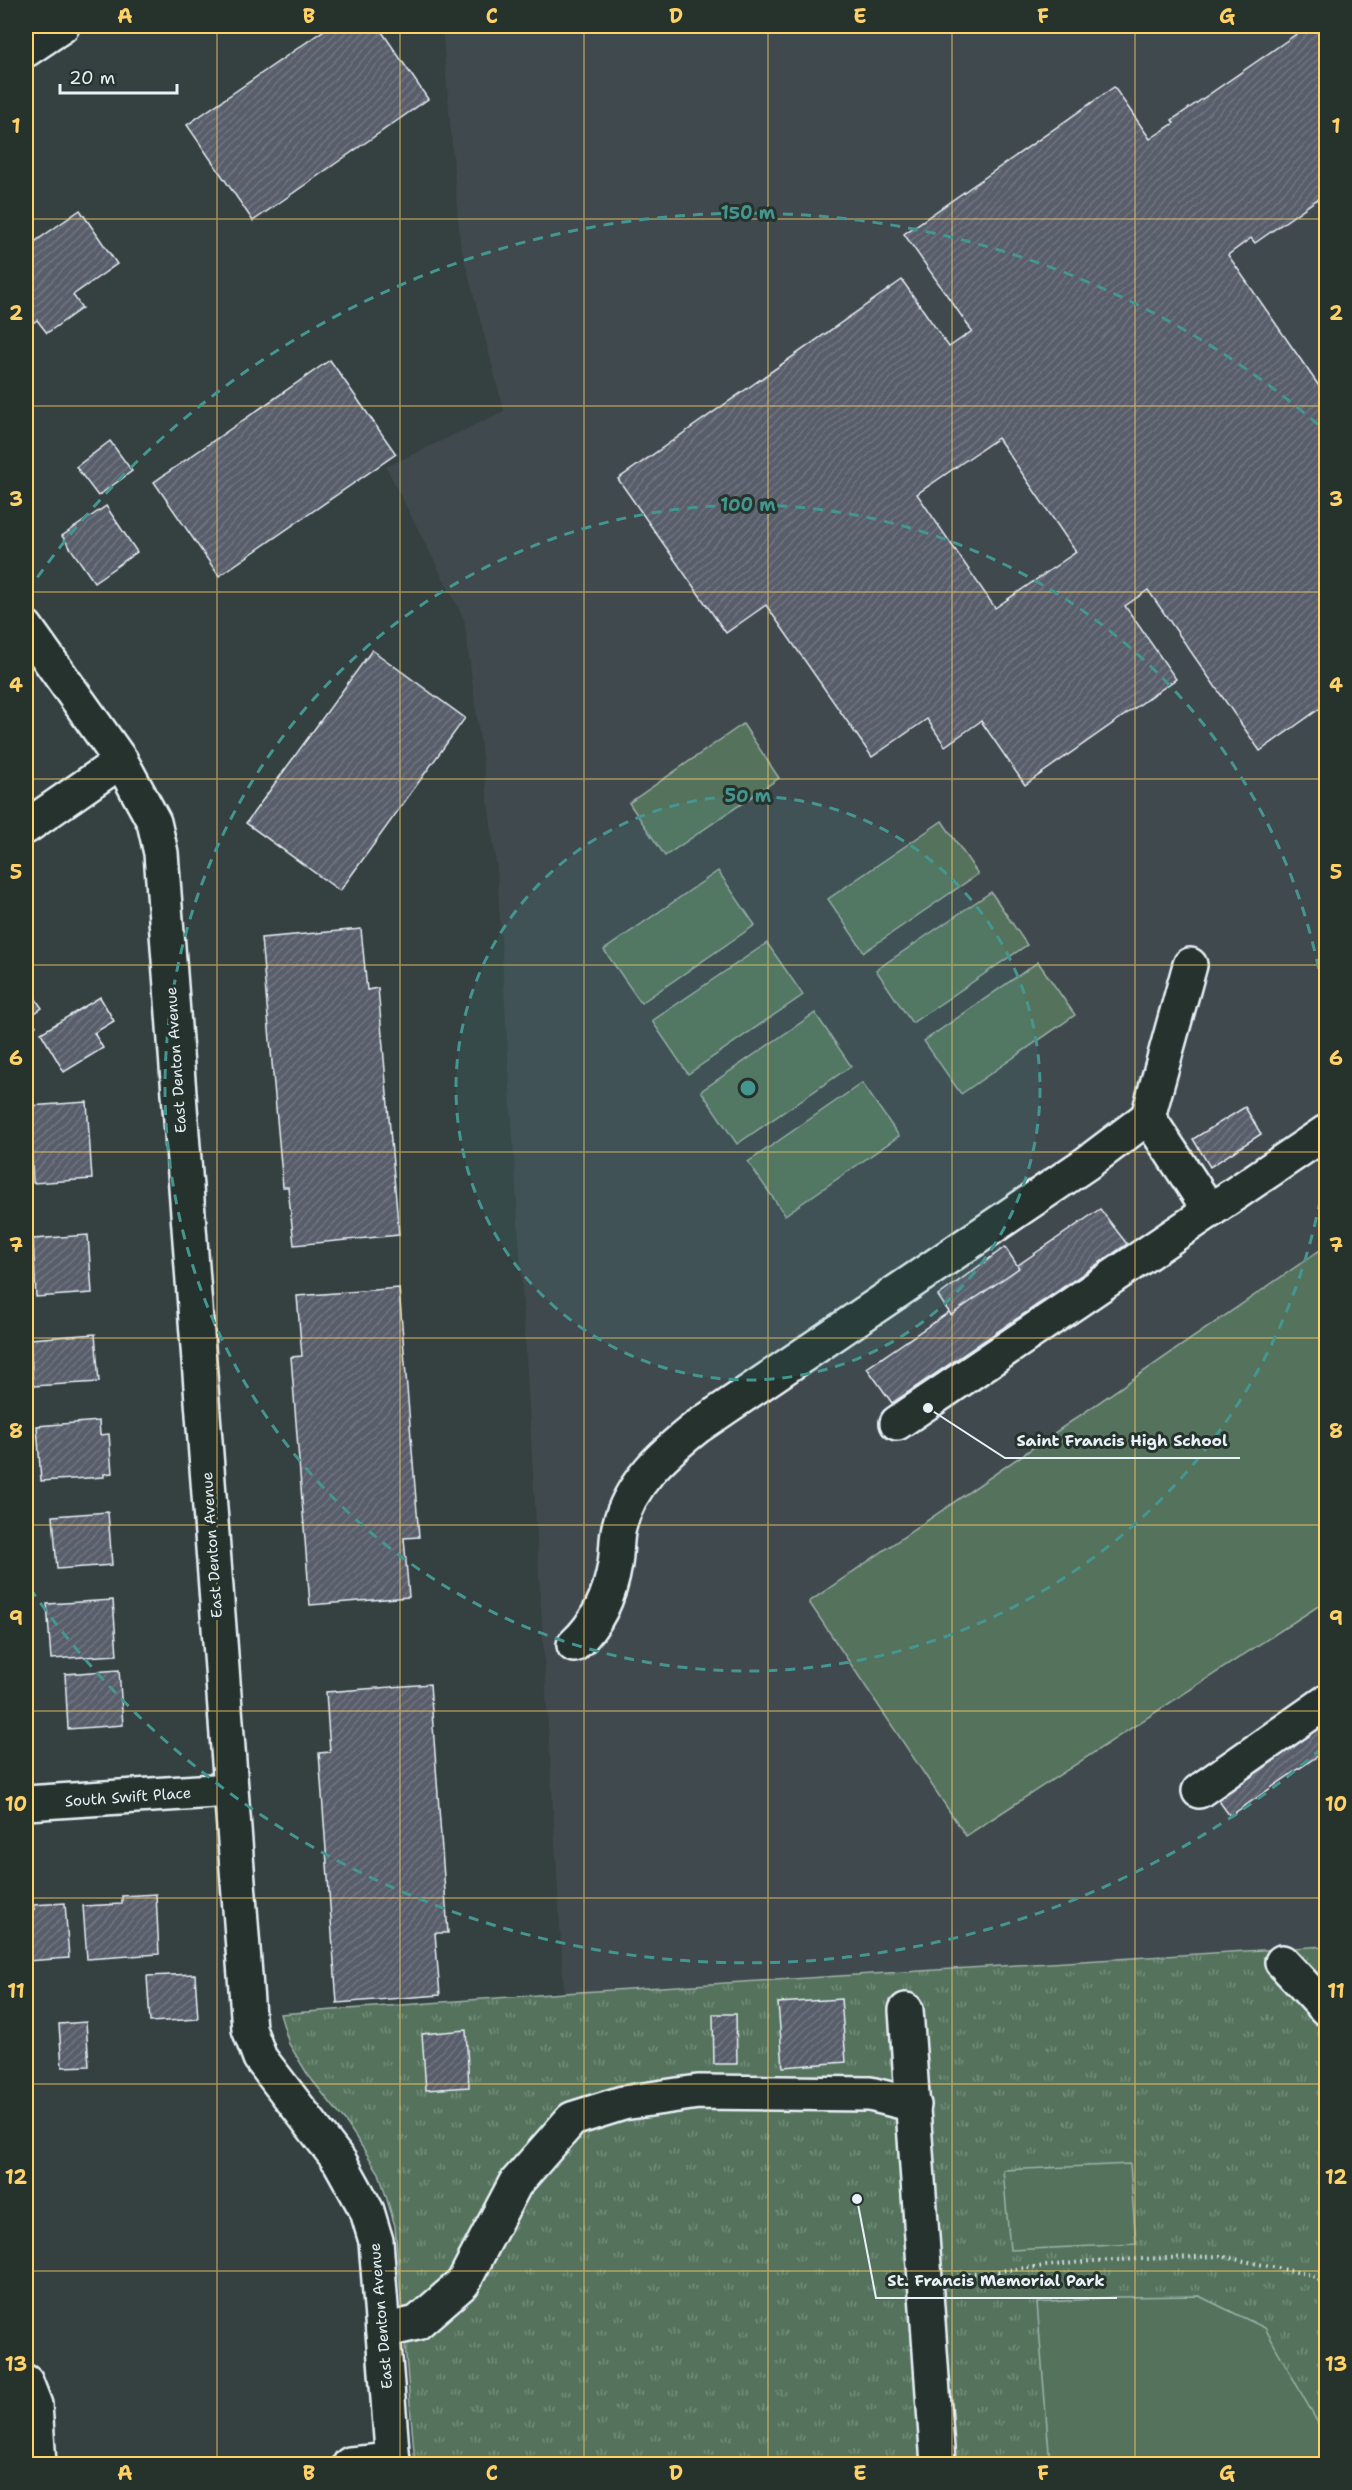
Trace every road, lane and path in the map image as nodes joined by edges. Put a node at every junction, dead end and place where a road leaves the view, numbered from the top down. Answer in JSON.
{"nodes":[{"id":1,"x":62,"y":26,"type":"edge"},
{"id":2,"x":26,"y":50,"type":"edge"},
{"id":3,"x":26,"y":627,"type":"edge"},
{"id":4,"x":121,"y":761,"type":"junction"},
{"id":5,"x":26,"y":827,"type":"edge"},
{"id":6,"x":1190,"y":965,"type":"dead end"},
{"id":7,"x":1148,"y":1117,"type":"junction"},
{"id":8,"x":1326,"y":1132,"type":"edge"},
{"id":9,"x":1210,"y":1211,"type":"junction"},
{"id":10,"x":897,"y":1423,"type":"dead end"},
{"id":11,"x":574,"y":1645,"type":"dead end"},
{"id":12,"x":1326,"y":1702,"type":"edge"},
{"id":13,"x":231,"y":1790,"type":"junction"},
{"id":14,"x":1199,"y":1791,"type":"dead end"},
{"id":15,"x":26,"y":1803,"type":"edge"},
{"id":16,"x":1282,"y":1962,"type":"dead end"},
{"id":17,"x":1326,"y":2009,"type":"edge"},
{"id":18,"x":906,"y":2010,"type":"dead end"},
{"id":19,"x":914,"y":2105,"type":"junction"},
{"id":20,"x":926,"y":2278,"type":"junction"},
{"id":21,"x":1326,"y":2284,"type":"edge"},
{"id":22,"x":383,"y":2331,"type":"junction"},
{"id":23,"x":26,"y":2382,"type":"edge"},
{"id":24,"x":393,"y":2462,"type":"edge"},
{"id":25,"x":39,"y":2464,"type":"edge"},
{"id":26,"x":350,"y":2464,"type":"edge"},
{"id":27,"x":938,"y":2464,"type":"edge"}],
"edges":[{"from":1,"to":2,"type":"street"},
{"from":3,"to":4,"type":"street","name":"East Denton Avenue"},
{"from":4,"to":5,"type":"street"},
{"from":4,"to":13,"type":"street","name":"East Denton Avenue"},
{"from":6,"to":7,"type":"street"},
{"from":7,"to":9,"type":"street"},
{"from":7,"to":11,"type":"street"},
{"from":8,"to":9,"type":"street"},
{"from":9,"to":10,"type":"street"},
{"from":12,"to":14,"type":"street"},
{"from":13,"to":15,"type":"street","name":"South Swift Place"},
{"from":13,"to":22,"type":"street","name":"East Denton Avenue"},
{"from":16,"to":17,"type":"street"},
{"from":18,"to":19,"type":"street"},
{"from":19,"to":20,"type":"street"},
{"from":19,"to":22,"type":"street"},
{"from":20,"to":21,"type":"path"},
{"from":20,"to":27,"type":"street"},
{"from":22,"to":24,"type":"street","name":"East Denton Avenue"},
{"from":23,"to":25,"type":"street"},
{"from":24,"to":26,"type":"street"}]}
